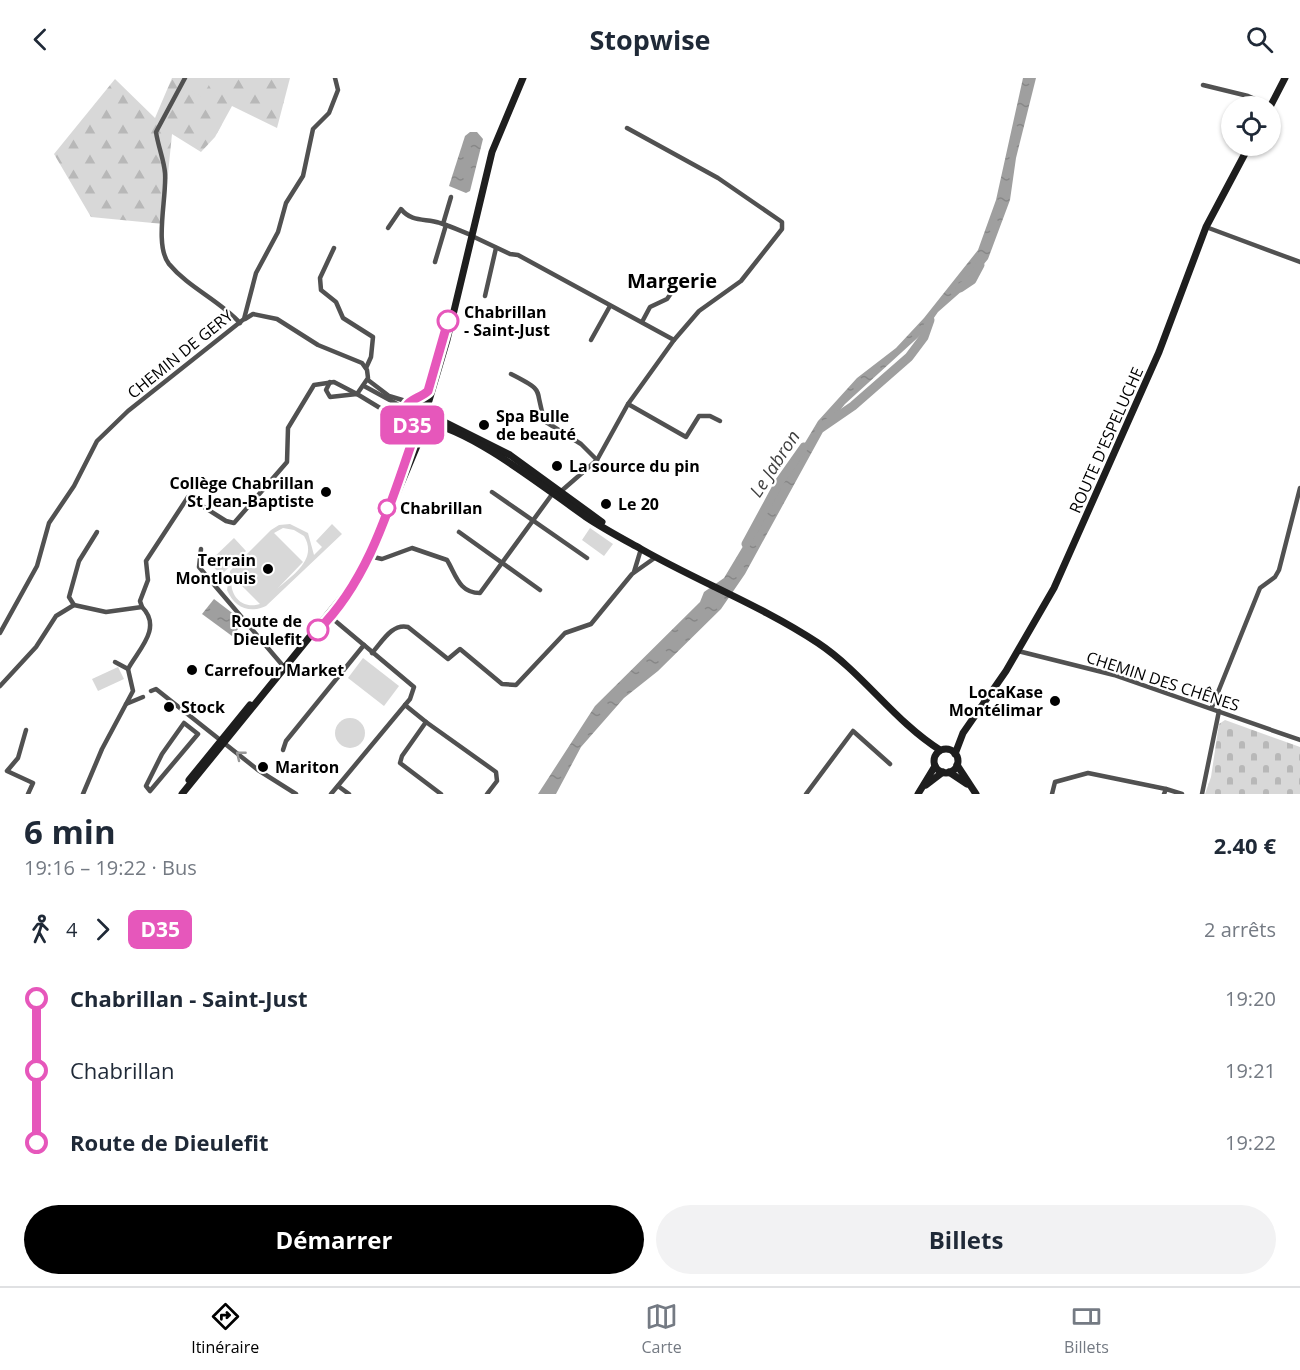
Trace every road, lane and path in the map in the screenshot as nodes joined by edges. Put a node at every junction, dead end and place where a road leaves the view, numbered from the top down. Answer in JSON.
{"nodes":[{"id":1,"x":185,"y":78,"type":"edge"},
{"id":2,"x":335,"y":78,"type":"edge"},
{"id":3,"x":522,"y":78,"type":"edge"},
{"id":4,"x":1285,"y":78,"type":"edge"},
{"id":5,"x":1203,"y":85,"type":"dead end"},
{"id":6,"x":1239,"y":96,"type":"edge"},
{"id":7,"x":1276,"y":96,"type":"edge"},
{"id":8,"x":627,"y":128,"type":"dead end"},
{"id":9,"x":1244,"y":156,"type":"edge"},
{"id":10,"x":451,"y":197,"type":"dead end"},
{"id":11,"x":445,"y":225,"type":"junction"},
{"id":12,"x":1206,"y":227,"type":"junction"},
{"id":13,"x":388,"y":228,"type":"dead end"},
{"id":14,"x":471,"y":235,"type":"junction"},
{"id":15,"x":334,"y":248,"type":"dead end"},
{"id":16,"x":496,"y":248,"type":"junction"},
{"id":17,"x":435,"y":262,"type":"dead end"},
{"id":18,"x":1300,"y":262,"type":"edge"},
{"id":19,"x":463,"y":274,"type":"junction"},
{"id":20,"x":681,"y":279,"type":"dead end"},
{"id":21,"x":485,"y":296,"type":"dead end"},
{"id":22,"x":610,"y":306,"type":"junction"},
{"id":23,"x":242,"y":321,"type":"junction"},
{"id":24,"x":642,"y":322,"type":"junction"},
{"id":25,"x":591,"y":340,"type":"dead end"},
{"id":26,"x":674,"y":340,"type":"junction"},
{"id":27,"x":366,"y":368,"type":"junction"},
{"id":28,"x":511,"y":374,"type":"dead end"},
{"id":29,"x":368,"y":380,"type":"junction"},
{"id":30,"x":330,"y":382,"type":"junction"},
{"id":31,"x":364,"y":386,"type":"junction"},
{"id":32,"x":357,"y":394,"type":"junction"},
{"id":33,"x":418,"y":399,"type":"junction"},
{"id":34,"x":409,"y":402,"type":"junction"},
{"id":35,"x":628,"y":404,"type":"junction"},
{"id":36,"x":430,"y":408,"type":"junction"},
{"id":37,"x":385,"y":411,"type":"dead end"},
{"id":38,"x":404,"y":412,"type":"junction"},
{"id":39,"x":720,"y":421,"type":"dead end"},
{"id":40,"x":425,"y":424,"type":"junction"},
{"id":41,"x":412,"y":425,"type":"junction"},
{"id":42,"x":597,"y":460,"type":"junction"},
{"id":43,"x":532,"y":479,"type":"junction"},
{"id":44,"x":1300,"y":488,"type":"edge"},
{"id":45,"x":561,"y":491,"type":"junction"},
{"id":46,"x":492,"y":492,"type":"dead end"},
{"id":47,"x":553,"y":493,"type":"junction"},
{"id":48,"x":534,"y":521,"type":"junction"},
{"id":49,"x":98,"y":532,"type":"dead end"},
{"id":50,"x":459,"y":532,"type":"dead end"},
{"id":51,"x":625,"y":539,"type":"junction"},
{"id":52,"x":201,"y":549,"type":"dead end"},
{"id":53,"x":641,"y":549,"type":"junction"},
{"id":54,"x":369,"y":556,"type":"junction"},
{"id":55,"x":656,"y":557,"type":"junction"},
{"id":56,"x":587,"y":558,"type":"dead end"},
{"id":57,"x":503,"y":563,"type":"junction"},
{"id":58,"x":633,"y":574,"type":"junction"},
{"id":59,"x":540,"y":590,"type":"dead end"},
{"id":60,"x":74,"y":605,"type":"junction"},
{"id":61,"x":142,"y":607,"type":"junction"},
{"id":62,"x":329,"y":615,"type":"junction"},
{"id":63,"x":0,"y":633,"type":"edge"},
{"id":64,"x":363,"y":645,"type":"junction"},
{"id":65,"x":1018,"y":651,"type":"junction"},
{"id":66,"x":372,"y":653,"type":"junction"},
{"id":67,"x":116,"y":662,"type":"dead end"},
{"id":68,"x":284,"y":667,"type":"junction"},
{"id":69,"x":128,"y":669,"type":"junction"},
{"id":70,"x":271,"y":684,"type":"junction"},
{"id":71,"x":0,"y":686,"type":"edge"},
{"id":72,"x":151,"y":691,"type":"dead end"},
{"id":73,"x":142,"y":697,"type":"dead end"},
{"id":74,"x":126,"y":705,"type":"junction"},
{"id":75,"x":405,"y":705,"type":"junction"},
{"id":76,"x":1212,"y":707,"type":"junction"},
{"id":77,"x":1220,"y":711,"type":"junction"},
{"id":78,"x":196,"y":721,"type":"junction"},
{"id":79,"x":426,"y":722,"type":"junction"},
{"id":80,"x":190,"y":728,"type":"junction"},
{"id":81,"x":26,"y":730,"type":"dead end"},
{"id":82,"x":963,"y":733,"type":"junction"},
{"id":83,"x":919,"y":737,"type":"junction"},
{"id":84,"x":1300,"y":740,"type":"edge"},
{"id":85,"x":223,"y":741,"type":"junction"},
{"id":86,"x":283,"y":750,"type":"dead end"},
{"id":87,"x":944,"y":750,"type":"junction"},
{"id":88,"x":162,"y":754,"type":"junction"},
{"id":89,"x":956,"y":754,"type":"junction"},
{"id":90,"x":934,"y":762,"type":"junction"},
{"id":91,"x":174,"y":763,"type":"junction"},
{"id":92,"x":890,"y":764,"type":"dead end"},
{"id":93,"x":957,"y":765,"type":"junction"},
{"id":94,"x":946,"y":772,"type":"junction"},
{"id":95,"x":338,"y":786,"type":"junction"},
{"id":96,"x":924,"y":786,"type":"junction"},
{"id":97,"x":969,"y":786,"type":"junction"},
{"id":98,"x":1165,"y":792,"type":"edge"},
{"id":99,"x":28,"y":794,"type":"edge"},
{"id":100,"x":83,"y":794,"type":"edge"},
{"id":101,"x":182,"y":794,"type":"edge"},
{"id":102,"x":296,"y":794,"type":"edge"},
{"id":103,"x":331,"y":794,"type":"edge"},
{"id":104,"x":349,"y":794,"type":"edge"},
{"id":105,"x":441,"y":794,"type":"edge"},
{"id":106,"x":487,"y":794,"type":"edge"},
{"id":107,"x":806,"y":794,"type":"edge"},
{"id":108,"x":918,"y":794,"type":"edge"},
{"id":109,"x":976,"y":794,"type":"edge"},
{"id":110,"x":1052,"y":794,"type":"edge"},
{"id":111,"x":1182,"y":794,"type":"edge"},
{"id":112,"x":1202,"y":794,"type":"edge"}],
"edges":[{"from":1,"to":23,"type":"street"},
{"from":2,"to":23,"type":"street","name":"CHEMIN DE GERY"},
{"from":3,"to":14,"type":"main road"},
{"from":4,"to":7,"type":"main road"},
{"from":5,"to":6,"type":"street"},
{"from":8,"to":26,"type":"street"},
{"from":9,"to":12,"type":"main road","name":"ROUTE D'ESPELUCHE"},
{"from":10,"to":11,"type":"street"},
{"from":11,"to":13,"type":"street"},
{"from":11,"to":14,"type":"street"},
{"from":11,"to":17,"type":"street"},
{"from":12,"to":18,"type":"street"},
{"from":12,"to":65,"type":"main road","name":"ROUTE D'ESPELUCHE"},
{"from":14,"to":16,"type":"street"},
{"from":14,"to":19,"type":"main road"},
{"from":15,"to":27,"type":"street"},
{"from":16,"to":21,"type":"street"},
{"from":16,"to":22,"type":"street"},
{"from":19,"to":33,"type":"main road"},
{"from":19,"to":36,"type":"main road"},
{"from":20,"to":24,"type":"street"},
{"from":22,"to":24,"type":"street"},
{"from":22,"to":25,"type":"street"},
{"from":23,"to":27,"type":"street"},
{"from":23,"to":63,"type":"street","name":"CHEMIN DE GERY"},
{"from":24,"to":26,"type":"street"},
{"from":26,"to":35,"type":"street"},
{"from":27,"to":29,"type":"street"},
{"from":28,"to":42,"type":"street"},
{"from":29,"to":31,"type":"street"},
{"from":29,"to":34,"type":"street"},
{"from":30,"to":32,"type":"street"},
{"from":30,"to":32,"type":"street"},
{"from":30,"to":61,"type":"street"},
{"from":31,"to":32,"type":"street"},
{"from":31,"to":38,"type":"street"},
{"from":32,"to":37,"type":"street"},
{"from":33,"to":34,"type":"main road"},
{"from":33,"to":36,"type":"main road"},
{"from":34,"to":38,"type":"main road"},
{"from":35,"to":39,"type":"street"},
{"from":35,"to":42,"type":"street"},
{"from":36,"to":40,"type":"main road"},
{"from":36,"to":45,"type":"main road"},
{"from":38,"to":41,"type":"main road"},
{"from":40,"to":41,"type":"main road"},
{"from":40,"to":43,"type":"main road"},
{"from":40,"to":54,"type":"main road"},
{"from":41,"to":54,"type":"main road"},
{"from":42,"to":45,"type":"street"},
{"from":43,"to":45,"type":"street"},
{"from":43,"to":47,"type":"main road"},
{"from":44,"to":76,"type":"street"},
{"from":45,"to":51,"type":"main road"},
{"from":46,"to":48,"type":"street"},
{"from":47,"to":48,"type":"street"},
{"from":47,"to":51,"type":"main road"},
{"from":48,"to":56,"type":"street"},
{"from":48,"to":57,"type":"street"},
{"from":49,"to":60,"type":"street"},
{"from":50,"to":57,"type":"street"},
{"from":51,"to":53,"type":"main road"},
{"from":52,"to":68,"type":"street"},
{"from":53,"to":55,"type":"main road"},
{"from":53,"to":58,"type":"street"},
{"from":54,"to":57,"type":"street"},
{"from":54,"to":62,"type":"main road"},
{"from":55,"to":58,"type":"street"},
{"from":55,"to":83,"type":"main road"},
{"from":57,"to":59,"type":"street"},
{"from":58,"to":66,"type":"street"},
{"from":60,"to":61,"type":"street"},
{"from":60,"to":71,"type":"street"},
{"from":61,"to":69,"type":"street"},
{"from":62,"to":64,"type":"street"},
{"from":62,"to":68,"type":"main road"},
{"from":64,"to":66,"type":"street"},
{"from":64,"to":86,"type":"street"},
{"from":65,"to":76,"type":"street","name":"CHEMIN DES CHÊNES"},
{"from":65,"to":82,"type":"main road","name":"ROUTE D'ESPELUCHE"},
{"from":66,"to":75,"type":"street"},
{"from":67,"to":69,"type":"street"},
{"from":68,"to":70,"type":"main road"},
{"from":69,"to":74,"type":"street"},
{"from":70,"to":85,"type":"main road"},
{"from":70,"to":85,"type":"main road"},
{"from":72,"to":78,"type":"street"},
{"from":73,"to":74,"type":"street"},
{"from":74,"to":100,"type":"street"},
{"from":75,"to":79,"type":"street"},
{"from":75,"to":95,"type":"street"},
{"from":76,"to":77,"type":"street","name":"CHEMIN DES CHÊNES"},
{"from":77,"to":84,"type":"street","name":"CHEMIN DES CHÊNES"},
{"from":77,"to":112,"type":"street"},
{"from":78,"to":80,"type":"street"},
{"from":78,"to":85,"type":"street"},
{"from":79,"to":105,"type":"street"},
{"from":79,"to":106,"type":"street"},
{"from":80,"to":88,"type":"street"},
{"from":80,"to":91,"type":"street"},
{"from":81,"to":99,"type":"street"},
{"from":82,"to":87,"type":"main road","name":"ROUTE D'ESPELUCHE"},
{"from":82,"to":89,"type":"main road","name":"ROUTE D'ESPELUCHE"},
{"from":83,"to":87,"type":"main road"},
{"from":83,"to":90,"type":"main road"},
{"from":85,"to":101,"type":"main road"},
{"from":85,"to":101,"type":"main road"},
{"from":102,"to":85,"type":"street","one_way":true},
{"from":87,"to":89,"type":"main road"},
{"from":87,"to":90,"type":"main road","name":"ROUTE D'ESPELUCHE"},
{"from":88,"to":91,"type":"street"},
{"from":88,"to":91,"type":"street"},
{"from":89,"to":93,"type":"main road"},
{"from":90,"to":94,"type":"main road"},
{"from":90,"to":96,"type":"main road"},
{"from":92,"to":107,"type":"street"},
{"from":93,"to":94,"type":"main road"},
{"from":93,"to":97,"type":"main road"},
{"from":94,"to":96,"type":"main road"},
{"from":94,"to":97,"type":"main road"},
{"from":95,"to":103,"type":"street"},
{"from":95,"to":104,"type":"street"},
{"from":96,"to":108,"type":"main road"},
{"from":97,"to":109,"type":"main road"},
{"from":98,"to":110,"type":"street"},
{"from":98,"to":111,"type":"street"}]}
